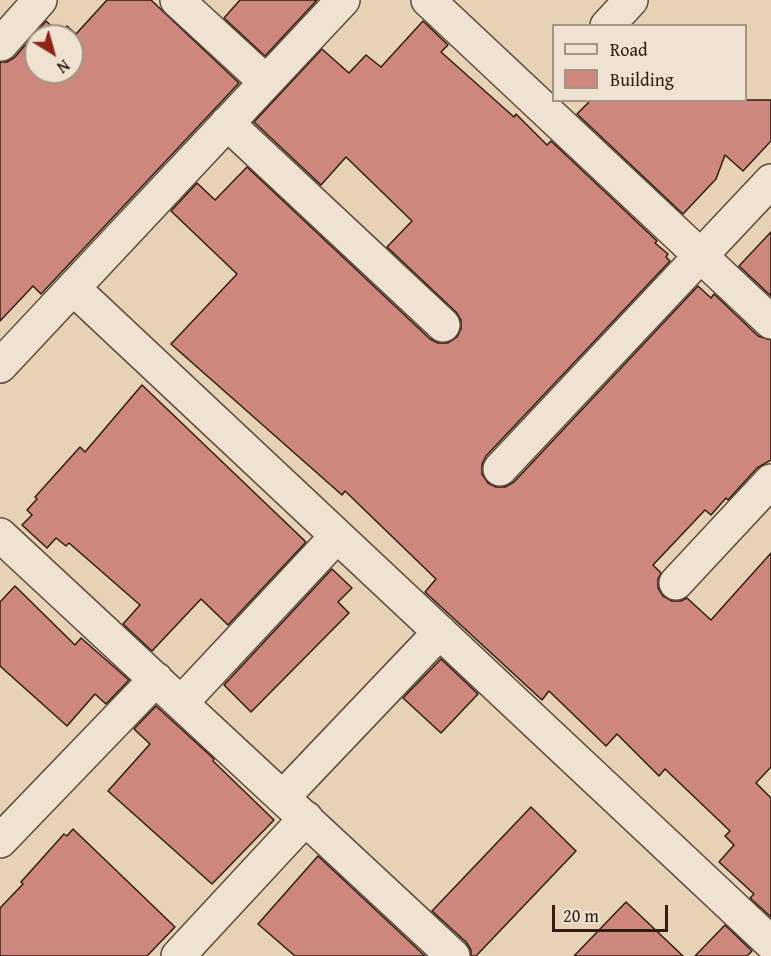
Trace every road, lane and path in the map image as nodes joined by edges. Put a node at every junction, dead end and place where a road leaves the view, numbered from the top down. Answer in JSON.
{"nodes":[{"id":1,"x":40,"y":0,"type":"edge"},
{"id":2,"x":177,"y":0,"type":"edge"},
{"id":3,"x":343,"y":0,"type":"edge"},
{"id":4,"x":428,"y":0,"type":"edge"},
{"id":5,"x":631,"y":0,"type":"edge"},
{"id":6,"x":609,"y":24,"type":"edge"},
{"id":7,"x":1,"y":44,"type":"edge"},
{"id":8,"x":266,"y":82,"type":"junction"},
{"id":9,"x":544,"y":91,"type":"edge"},
{"id":10,"x":554,"y":102,"type":"edge"},
{"id":11,"x":227,"y":123,"type":"junction"},
{"id":12,"x":771,"y":181,"type":"edge"},
{"id":13,"x":700,"y":255,"type":"junction"},
{"id":14,"x":73,"y":288,"type":"junction"},
{"id":15,"x":771,"y":322,"type":"edge"},
{"id":16,"x":443,"y":325,"type":"dead end"},
{"id":17,"x":0,"y":366,"type":"edge"},
{"id":18,"x":500,"y":470,"type":"dead end"},
{"id":19,"x":771,"y":481,"type":"edge"},
{"id":20,"x":0,"y":535,"type":"edge"},
{"id":21,"x":338,"y":536,"type":"junction"},
{"id":22,"x":676,"y":584,"type":"dead end"},
{"id":23,"x":440,"y":632,"type":"junction"},
{"id":24,"x":156,"y":679,"type":"junction"},
{"id":25,"x":181,"y":703,"type":"junction"},
{"id":26,"x":294,"y":807,"type":"junction"},
{"id":27,"x":0,"y":841,"type":"edge"},
{"id":28,"x":771,"y":943,"type":"edge"},
{"id":29,"x":178,"y":956,"type":"edge"},
{"id":30,"x":453,"y":956,"type":"edge"}],
"edges":[{"from":1,"to":7,"type":"street"},
{"from":2,"to":8,"type":"street"},
{"from":3,"to":8,"type":"street"},
{"from":4,"to":9,"type":"street"},
{"from":5,"to":6,"type":"street"},
{"from":8,"to":11,"type":"street"},
{"from":10,"to":13,"type":"street"},
{"from":11,"to":14,"type":"street"},
{"from":11,"to":16,"type":"street"},
{"from":12,"to":13,"type":"street"},
{"from":13,"to":15,"type":"street"},
{"from":13,"to":18,"type":"street"},
{"from":14,"to":17,"type":"street"},
{"from":14,"to":21,"type":"street"},
{"from":19,"to":22,"type":"street"},
{"from":20,"to":24,"type":"street"},
{"from":21,"to":23,"type":"street"},
{"from":21,"to":25,"type":"street"},
{"from":23,"to":26,"type":"street"},
{"from":23,"to":28,"type":"street"},
{"from":24,"to":25,"type":"street"},
{"from":24,"to":27,"type":"street"},
{"from":25,"to":26,"type":"street"},
{"from":26,"to":29,"type":"street"},
{"from":26,"to":30,"type":"street"}]}
